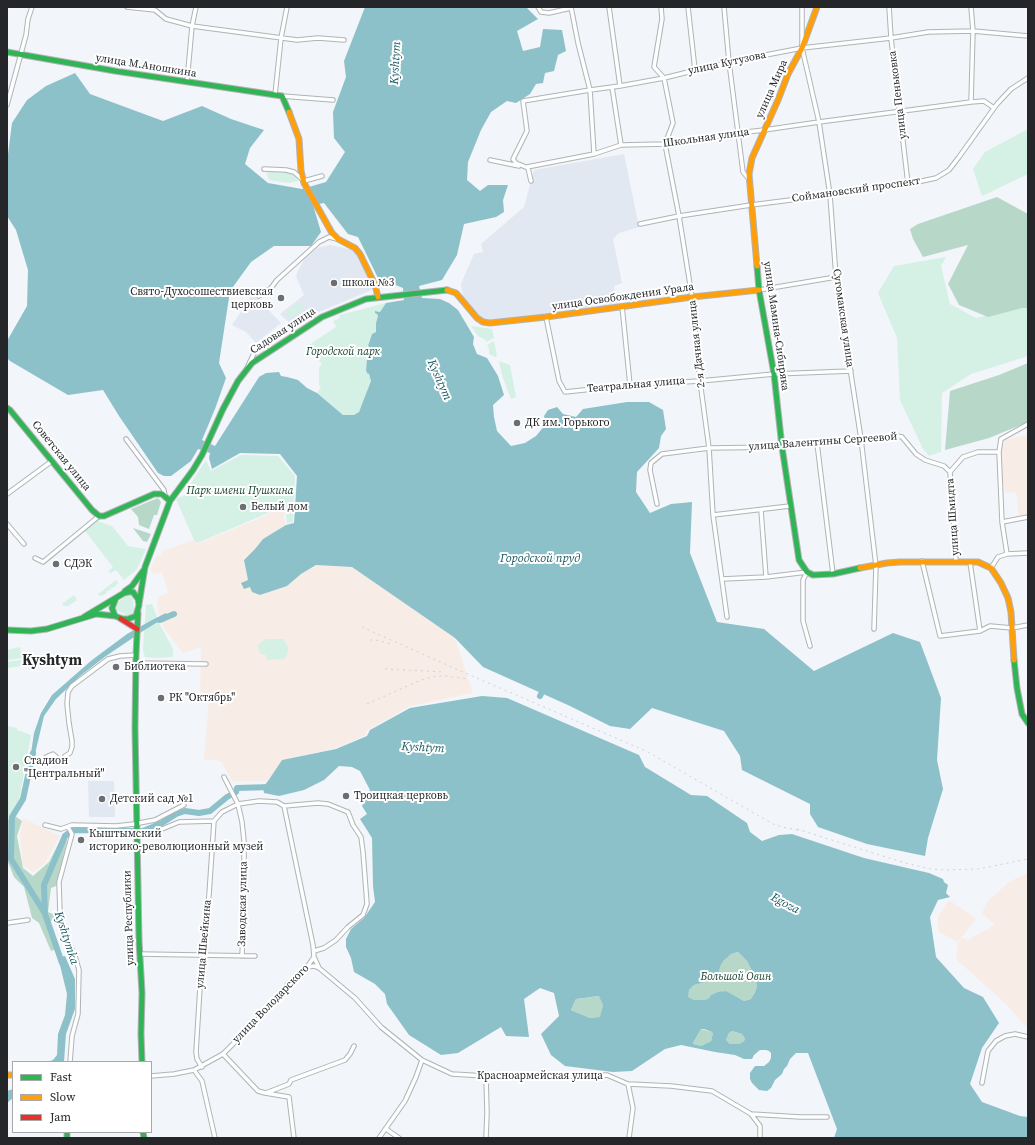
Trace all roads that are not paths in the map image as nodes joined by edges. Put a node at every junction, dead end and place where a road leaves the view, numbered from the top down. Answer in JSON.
{"nodes":[{"id":1,"x":32,"y":7,"type":"edge"},
{"id":2,"x":127,"y":7,"type":"edge"},
{"id":3,"x":196,"y":7,"type":"edge"},
{"id":4,"x":287,"y":7,"type":"edge"},
{"id":5,"x":538,"y":7,"type":"edge"},
{"id":6,"x":609,"y":7,"type":"edge"},
{"id":7,"x":660,"y":7,"type":"edge"},
{"id":8,"x":688,"y":7,"type":"edge"},
{"id":9,"x":724,"y":7,"type":"edge"},
{"id":10,"x":802,"y":7,"type":"edge"},
{"id":11,"x":817,"y":7,"type":"edge"},
{"id":12,"x":889,"y":7,"type":"edge"},
{"id":13,"x":971,"y":7,"type":"edge"},
{"id":14,"x":571,"y":8,"type":"edge"},
{"id":15,"x":192,"y":26,"type":"junction"},
{"id":16,"x":973,"y":31,"type":"junction"},
{"id":17,"x":1028,"y":36,"type":"edge"},
{"id":18,"x":281,"y":38,"type":"junction"},
{"id":19,"x":891,"y":38,"type":"junction"},
{"id":20,"x":344,"y":40,"type":"dead end"},
{"id":21,"x":802,"y":48,"type":"junction"},
{"id":22,"x":7,"y":52,"type":"edge"},
{"id":23,"x":20,"y":55,"type":"junction"},
{"id":24,"x":729,"y":62,"type":"junction"},
{"id":25,"x":695,"y":70,"type":"junction"},
{"id":26,"x":664,"y":78,"type":"junction"},
{"id":27,"x":1028,"y":78,"type":"edge"},
{"id":28,"x":187,"y":82,"type":"junction"},
{"id":29,"x":620,"y":86,"type":"junction"},
{"id":30,"x":612,"y":87,"type":"junction"},
{"id":31,"x":590,"y":90,"type":"junction"},
{"id":32,"x":275,"y":95,"type":"junction"},
{"id":33,"x":282,"y":96,"type":"junction"},
{"id":34,"x":333,"y":100,"type":"dead end"},
{"id":35,"x":971,"y":102,"type":"junction"},
{"id":36,"x":7,"y":105,"type":"edge"},
{"id":37,"x":994,"y":108,"type":"junction"},
{"id":38,"x":900,"y":111,"type":"junction"},
{"id":39,"x":819,"y":122,"type":"junction"},
{"id":40,"x":764,"y":130,"type":"junction"},
{"id":41,"x":738,"y":133,"type":"junction"},
{"id":42,"x":665,"y":144,"type":"junction"},
{"id":43,"x":621,"y":145,"type":"junction"},
{"id":44,"x":594,"y":154,"type":"junction"},
{"id":45,"x":490,"y":160,"type":"dead end"},
{"id":46,"x":528,"y":168,"type":"junction"},
{"id":47,"x":264,"y":169,"type":"dead end"},
{"id":48,"x":322,"y":176,"type":"dead end"},
{"id":49,"x":750,"y":180,"type":"junction"},
{"id":50,"x":304,"y":181,"type":"junction"},
{"id":51,"x":531,"y":181,"type":"dead end"},
{"id":52,"x":908,"y":184,"type":"junction"},
{"id":53,"x":830,"y":195,"type":"junction"},
{"id":54,"x":751,"y":205,"type":"junction"},
{"id":55,"x":679,"y":216,"type":"junction"},
{"id":56,"x":640,"y":224,"type":"dead end"},
{"id":57,"x":338,"y":239,"type":"junction"},
{"id":58,"x":836,"y":277,"type":"junction"},
{"id":59,"x":759,"y":290,"type":"junction"},
{"id":60,"x":400,"y":295,"type":"joint"},
{"id":61,"x":259,"y":296,"type":"dead end"},
{"id":62,"x":378,"y":297,"type":"junction"},
{"id":63,"x":692,"y":297,"type":"junction"},
{"id":64,"x":622,"y":306,"type":"junction"},
{"id":65,"x":546,"y":317,"type":"junction"},
{"id":66,"x":256,"y":349,"type":"dead end"},
{"id":67,"x":246,"y":369,"type":"junction"},
{"id":68,"x":850,"y":370,"type":"junction"},
{"id":69,"x":774,"y":374,"type":"junction"},
{"id":70,"x":700,"y":380,"type":"junction"},
{"id":71,"x":630,"y":385,"type":"junction"},
{"id":72,"x":7,"y":408,"type":"edge"},
{"id":73,"x":1028,"y":424,"type":"edge"},
{"id":74,"x":126,"y":439,"type":"dead end"},
{"id":75,"x":861,"y":439,"type":"junction"},
{"id":76,"x":817,"y":443,"type":"junction"},
{"id":77,"x":782,"y":447,"type":"junction"},
{"id":78,"x":709,"y":448,"type":"junction"},
{"id":79,"x":999,"y":452,"type":"junction"},
{"id":80,"x":52,"y":461,"type":"junction"},
{"id":81,"x":950,"y":472,"type":"junction"},
{"id":82,"x":7,"y":494,"type":"edge"},
{"id":83,"x":166,"y":496,"type":"junction"},
{"id":84,"x":170,"y":501,"type":"junction"},
{"id":85,"x":657,"y":504,"type":"dead end"},
{"id":86,"x":790,"y":506,"type":"junction"},
{"id":87,"x":761,"y":510,"type":"junction"},
{"id":88,"x":713,"y":515,"type":"junction"},
{"id":89,"x":99,"y":516,"type":"junction"},
{"id":90,"x":1028,"y":517,"type":"edge"},
{"id":91,"x":1002,"y":522,"type":"junction"},
{"id":92,"x":7,"y":524,"type":"edge"},
{"id":93,"x":24,"y":544,"type":"dead end"},
{"id":94,"x":1028,"y":553,"type":"edge"},
{"id":95,"x":1007,"y":554,"type":"junction"},
{"id":96,"x":36,"y":558,"type":"dead end"},
{"id":97,"x":922,"y":561,"type":"junction"},
{"id":98,"x":956,"y":562,"type":"junction"},
{"id":99,"x":970,"y":562,"type":"junction"},
{"id":100,"x":876,"y":566,"type":"junction"},
{"id":101,"x":145,"y":567,"type":"junction"},
{"id":102,"x":991,"y":568,"type":"junction"},
{"id":103,"x":806,"y":572,"type":"junction"},
{"id":104,"x":833,"y":574,"type":"junction"},
{"id":105,"x":766,"y":577,"type":"junction"},
{"id":106,"x":722,"y":579,"type":"junction"},
{"id":107,"x":124,"y":593,"type":"junction"},
{"id":108,"x":116,"y":598,"type":"junction"},
{"id":109,"x":139,"y":604,"type":"junction"},
{"id":110,"x":138,"y":611,"type":"junction"},
{"id":111,"x":84,"y":617,"type":"junction"},
{"id":112,"x":116,"y":617,"type":"junction"},
{"id":113,"x":727,"y":618,"type":"dead end"},
{"id":114,"x":1028,"y":625,"type":"edge"},
{"id":115,"x":1012,"y":628,"type":"junction"},
{"id":116,"x":136,"y":629,"type":"junction"},
{"id":117,"x":874,"y":629,"type":"dead end"},
{"id":118,"x":7,"y":630,"type":"edge"},
{"id":119,"x":980,"y":632,"type":"junction"},
{"id":120,"x":810,"y":646,"type":"dead end"},
{"id":121,"x":136,"y":655,"type":"junction"},
{"id":122,"x":136,"y":663,"type":"junction"},
{"id":123,"x":206,"y":664,"type":"dead end"},
{"id":124,"x":1028,"y":723,"type":"edge"},
{"id":125,"x":46,"y":757,"type":"dead end"},
{"id":126,"x":224,"y":777,"type":"dead end"},
{"id":127,"x":238,"y":804,"type":"junction"},
{"id":128,"x":184,"y":805,"type":"dead end"},
{"id":129,"x":284,"y":806,"type":"junction"},
{"id":130,"x":214,"y":821,"type":"junction"},
{"id":131,"x":137,"y":823,"type":"junction"},
{"id":132,"x":45,"y":825,"type":"dead end"},
{"id":133,"x":68,"y":827,"type":"junction"},
{"id":134,"x":138,"y":832,"type":"junction"},
{"id":135,"x":28,"y":920,"type":"dead end"},
{"id":136,"x":7,"y":923,"type":"edge"},
{"id":137,"x":314,"y":952,"type":"junction"},
{"id":138,"x":140,"y":954,"type":"junction"},
{"id":139,"x":202,"y":955,"type":"junction"},
{"id":140,"x":242,"y":956,"type":"junction"},
{"id":141,"x":255,"y":956,"type":"dead end"},
{"id":142,"x":314,"y":957,"type":"junction"},
{"id":143,"x":307,"y":967,"type":"junction"},
{"id":144,"x":319,"y":968,"type":"junction"},
{"id":145,"x":1028,"y":1037,"type":"edge"},
{"id":146,"x":354,"y":1046,"type":"dead end"},
{"id":147,"x":224,"y":1054,"type":"junction"},
{"id":148,"x":422,"y":1060,"type":"junction"},
{"id":149,"x":70,"y":1061,"type":"edge"},
{"id":150,"x":142,"y":1061,"type":"edge"},
{"id":151,"x":202,"y":1067,"type":"junction"},
{"id":152,"x":194,"y":1070,"type":"junction"},
{"id":153,"x":152,"y":1076,"type":"edge"},
{"id":154,"x":486,"y":1076,"type":"junction"},
{"id":155,"x":982,"y":1083,"type":"dead end"},
{"id":156,"x":628,"y":1084,"type":"junction"},
{"id":157,"x":265,"y":1093,"type":"junction"},
{"id":158,"x":751,"y":1114,"type":"junction"},
{"id":159,"x":827,"y":1117,"type":"dead end"},
{"id":160,"x":386,"y":1129,"type":"junction"},
{"id":161,"x":215,"y":1138,"type":"edge"},
{"id":162,"x":294,"y":1138,"type":"edge"},
{"id":163,"x":379,"y":1138,"type":"edge"},
{"id":164,"x":399,"y":1138,"type":"edge"},
{"id":165,"x":486,"y":1138,"type":"edge"},
{"id":166,"x":629,"y":1138,"type":"edge"},
{"id":167,"x":760,"y":1138,"type":"edge"}],
"edges":[{"from":1,"to":23,"type":"street"},
{"from":2,"to":15,"type":"street"},
{"from":3,"to":15,"type":"street"},
{"from":4,"to":18,"type":"street"},
{"from":5,"to":14,"type":"street"},
{"from":6,"to":29,"type":"street"},
{"from":7,"to":26,"type":"street"},
{"from":8,"to":25,"type":"street"},
{"from":9,"to":24,"type":"street","name":"улица Мамина-Сибиряка"},
{"from":10,"to":21,"type":"street","name":"Сугомакская улица"},
{"from":11,"to":21,"type":"main road","name":"улица Мира"},
{"from":12,"to":19,"type":"street","name":"улица Пеньковка"},
{"from":13,"to":16,"type":"street"},
{"from":14,"to":31,"type":"street"},
{"from":15,"to":18,"type":"street"},
{"from":15,"to":28,"type":"street"},
{"from":16,"to":17,"type":"street","name":"улица Кутузова"},
{"from":16,"to":19,"type":"street","name":"улица Кутузова"},
{"from":16,"to":35,"type":"street"},
{"from":18,"to":20,"type":"street"},
{"from":18,"to":32,"type":"street"},
{"from":19,"to":21,"type":"street","name":"улица Кутузова"},
{"from":19,"to":38,"type":"street","name":"улица Пеньковка"},
{"from":21,"to":24,"type":"street","name":"улица Кутузова"},
{"from":21,"to":39,"type":"street","name":"Сугомакская улица"},
{"from":21,"to":40,"type":"main road","name":"улица Мира"},
{"from":22,"to":23,"type":"main road","name":"улица М.Аношкина"},
{"from":23,"to":28,"type":"main road","name":"улица М.Аношкина"},
{"from":23,"to":36,"type":"street"},
{"from":24,"to":25,"type":"street","name":"улица Кутузова"},
{"from":24,"to":41,"type":"street","name":"улица Мамина-Сибиряка"},
{"from":25,"to":26,"type":"street","name":"улица Кутузова"},
{"from":26,"to":29,"type":"street","name":"улица Кутузова"},
{"from":26,"to":42,"type":"street"},
{"from":27,"to":37,"type":"street","name":"Соймановский проспект"},
{"from":28,"to":32,"type":"main road","name":"улица М.Аношкина"},
{"from":29,"to":30,"type":"street","name":"улица Кутузова"},
{"from":30,"to":31,"type":"street","name":"улица Кутузова"},
{"from":30,"to":43,"type":"street"},
{"from":31,"to":44,"type":"street"},
{"from":31,"to":46,"type":"street","name":"улица Кутузова"},
{"from":32,"to":33,"type":"main road","name":"улица М.Аношкина"},
{"from":33,"to":34,"type":"street","name":"улица М.Аношкина"},
{"from":33,"to":50,"type":"main road"},
{"from":35,"to":37,"type":"street","name":"Школьная улица"},
{"from":35,"to":38,"type":"street","name":"Школьная улица"},
{"from":37,"to":52,"type":"street","name":"Соймановский проспект"},
{"from":38,"to":39,"type":"street","name":"Школьная улица"},
{"from":38,"to":52,"type":"street","name":"улица Пеньковка"},
{"from":39,"to":40,"type":"street","name":"Школьная улица"},
{"from":39,"to":53,"type":"street","name":"Сугомакская улица"},
{"from":40,"to":41,"type":"street","name":"Школьная улица"},
{"from":40,"to":49,"type":"main road","name":"улица Мира"},
{"from":41,"to":42,"type":"street","name":"Школьная улица"},
{"from":41,"to":49,"type":"street","name":"улица Мамина-Сибиряка"},
{"from":42,"to":43,"type":"street","name":"Школьная улица"},
{"from":42,"to":55,"type":"street","name":"2-я Дачная улица"},
{"from":43,"to":44,"type":"street","name":"Школьная улица"},
{"from":44,"to":46,"type":"street","name":"Школьная улица"},
{"from":45,"to":46,"type":"street","name":"Школьная улица"},
{"from":46,"to":51,"type":"street"},
{"from":47,"to":50,"type":"street"},
{"from":48,"to":50,"type":"street"},
{"from":49,"to":54,"type":"main road","name":"улица Мамина-Сибиряка"},
{"from":50,"to":57,"type":"main road"},
{"from":52,"to":53,"type":"street","name":"Соймановский проспект"},
{"from":53,"to":54,"type":"street","name":"Соймановский проспект"},
{"from":53,"to":58,"type":"street","name":"Сугомакская улица"},
{"from":54,"to":55,"type":"street","name":"Соймановский проспект"},
{"from":54,"to":59,"type":"main road","name":"улица Мамина-Сибиряка"},
{"from":55,"to":56,"type":"street","name":"Соймановский проспект"},
{"from":55,"to":63,"type":"street","name":"2-я Дачная улица"},
{"from":57,"to":61,"type":"street"},
{"from":57,"to":62,"type":"main road"},
{"from":58,"to":59,"type":"street","name":"улица Освобождения Урала"},
{"from":58,"to":68,"type":"street","name":"Сугомакская улица"},
{"from":59,"to":63,"type":"main road","name":"улица Освобождения Урала"},
{"from":59,"to":69,"type":"main road","name":"улица Мамина-Сибиряка"},
{"from":60,"to":62,"type":"main road","name":"Садовая улица"},
{"from":60,"to":65,"type":"main road","name":"улица Освобождения Урала"},
{"from":62,"to":67,"type":"main road","name":"Садовая улица"},
{"from":63,"to":64,"type":"main road","name":"улица Освобождения Урала"},
{"from":63,"to":70,"type":"street","name":"2-я Дачная улица"},
{"from":64,"to":65,"type":"main road","name":"улица Освобождения Урала"},
{"from":64,"to":71,"type":"street"},
{"from":65,"to":71,"type":"street","name":"Театральная улица"},
{"from":66,"to":67,"type":"street","name":"Садовая улица"},
{"from":67,"to":84,"type":"main road","name":"Садовая улица"},
{"from":68,"to":69,"type":"street","name":"Театральная улица"},
{"from":68,"to":75,"type":"street","name":"Сугомакская улица"},
{"from":69,"to":70,"type":"street","name":"Театральная улица"},
{"from":69,"to":77,"type":"main road","name":"улица Мамина-Сибиряка"},
{"from":70,"to":71,"type":"street","name":"Театральная улица"},
{"from":70,"to":78,"type":"street","name":"2-я Дачная улица"},
{"from":72,"to":80,"type":"main road","name":"Советская улица"},
{"from":73,"to":79,"type":"street"},
{"from":74,"to":83,"type":"street"},
{"from":75,"to":76,"type":"street","name":"улица Валентины Сергеевой"},
{"from":75,"to":81,"type":"street","name":"улица Валентины Сергеевой"},
{"from":75,"to":100,"type":"street","name":"Сугомакская улица"},
{"from":76,"to":77,"type":"street","name":"улица Валентины Сергеевой"},
{"from":76,"to":104,"type":"street"},
{"from":77,"to":78,"type":"street","name":"улица Валентины Сергеевой"},
{"from":77,"to":86,"type":"main road","name":"улица Мамина-Сибиряка"},
{"from":78,"to":85,"type":"street","name":"улица Валентины Сергеевой"},
{"from":78,"to":88,"type":"street","name":"2-я Дачная улица"},
{"from":79,"to":81,"type":"street"},
{"from":79,"to":91,"type":"street"},
{"from":80,"to":82,"type":"street"},
{"from":80,"to":89,"type":"main road","name":"Советская улица"},
{"from":81,"to":98,"type":"street","name":"улица Шмидта"},
{"from":83,"to":84,"type":"main road"},
{"from":83,"to":89,"type":"main road"},
{"from":84,"to":101,"type":"main road","name":"Садовая улица"},
{"from":86,"to":87,"type":"street"},
{"from":86,"to":103,"type":"main road","name":"улица Мамина-Сибиряка"},
{"from":87,"to":88,"type":"street"},
{"from":87,"to":105,"type":"street"},
{"from":88,"to":106,"type":"street","name":"2-я Дачная улица"},
{"from":89,"to":96,"type":"street"},
{"from":90,"to":91,"type":"street"},
{"from":91,"to":95,"type":"street"},
{"from":92,"to":93,"type":"street"},
{"from":94,"to":95,"type":"street"},
{"from":95,"to":102,"type":"street"},
{"from":97,"to":98,"type":"main road"},
{"from":97,"to":100,"type":"main road"},
{"from":97,"to":119,"type":"street"},
{"from":98,"to":99,"type":"main road"},
{"from":99,"to":102,"type":"main road"},
{"from":99,"to":119,"type":"street","name":"улица Шмидта"},
{"from":100,"to":104,"type":"main road"},
{"from":100,"to":117,"type":"street","name":"Сугомакская улица"},
{"from":101,"to":107,"type":"main road"},
{"from":101,"to":109,"type":"main road"},
{"from":102,"to":115,"type":"main road"},
{"from":103,"to":104,"type":"main road"},
{"from":103,"to":105,"type":"street"},
{"from":103,"to":120,"type":"street"},
{"from":105,"to":106,"type":"street"},
{"from":106,"to":113,"type":"street","name":"2-я Дачная улица"},
{"from":107,"to":108,"type":"main road"},
{"from":107,"to":109,"type":"main road"},
{"from":108,"to":111,"type":"main road"},
{"from":108,"to":112,"type":"main road"},
{"from":109,"to":110,"type":"main road"},
{"from":110,"to":112,"type":"main road"},
{"from":110,"to":116,"type":"main road","name":"улица Республики"},
{"from":111,"to":112,"type":"main road"},
{"from":111,"to":118,"type":"main road"},
{"from":112,"to":116,"type":"main road"},
{"from":114,"to":115,"type":"street"},
{"from":115,"to":119,"type":"street"},
{"from":115,"to":124,"type":"main road"},
{"from":116,"to":121,"type":"main road","name":"улица Республики"},
{"from":121,"to":122,"type":"main road","name":"улица Республики"},
{"from":121,"to":125,"type":"street"},
{"from":122,"to":123,"type":"street"},
{"from":122,"to":131,"type":"main road","name":"улица Республики"},
{"from":126,"to":127,"type":"street","name":"Заводская улица"},
{"from":127,"to":129,"type":"street"},
{"from":127,"to":130,"type":"street"},
{"from":127,"to":140,"type":"street","name":"Заводская улица"},
{"from":128,"to":131,"type":"street"},
{"from":129,"to":137,"type":"street","name":"улица Володарского"},
{"from":129,"to":137,"type":"street"},
{"from":130,"to":134,"type":"street"},
{"from":130,"to":139,"type":"street","name":"улица Швейкина"},
{"from":131,"to":133,"type":"street"},
{"from":131,"to":134,"type":"main road","name":"улица Республики"},
{"from":132,"to":133,"type":"street"},
{"from":133,"to":149,"type":"street"},
{"from":134,"to":138,"type":"main road","name":"улица Республики"},
{"from":135,"to":136,"type":"street"},
{"from":137,"to":142,"type":"street","name":"улица Володарского"},
{"from":138,"to":139,"type":"street"},
{"from":138,"to":150,"type":"main road","name":"улица Республики"},
{"from":139,"to":140,"type":"street"},
{"from":139,"to":151,"type":"street","name":"улица Швейкина"},
{"from":140,"to":141,"type":"street"},
{"from":142,"to":143,"type":"street","name":"улица Володарского"},
{"from":142,"to":144,"type":"street","name":"Красноармейская улица"},
{"from":143,"to":144,"type":"street"},
{"from":143,"to":147,"type":"street","name":"улица Володарского"},
{"from":144,"to":148,"type":"street","name":"Красноармейская улица"},
{"from":145,"to":155,"type":"street"},
{"from":146,"to":157,"type":"street"},
{"from":147,"to":151,"type":"street","name":"улица Володарского"},
{"from":147,"to":157,"type":"street"},
{"from":148,"to":154,"type":"street","name":"Красноармейская улица"},
{"from":148,"to":160,"type":"street"},
{"from":151,"to":152,"type":"street","name":"улица Володарского"},
{"from":152,"to":153,"type":"street","name":"улица Володарского"},
{"from":152,"to":161,"type":"street"},
{"from":154,"to":156,"type":"street","name":"Красноармейская улица"},
{"from":154,"to":165,"type":"street"},
{"from":156,"to":158,"type":"street","name":"Красноармейская улица"},
{"from":156,"to":166,"type":"street"},
{"from":157,"to":162,"type":"street"},
{"from":158,"to":159,"type":"street","name":"Красноармейская улица"},
{"from":158,"to":167,"type":"street"},
{"from":160,"to":163,"type":"street"},
{"from":160,"to":164,"type":"street"}]}
